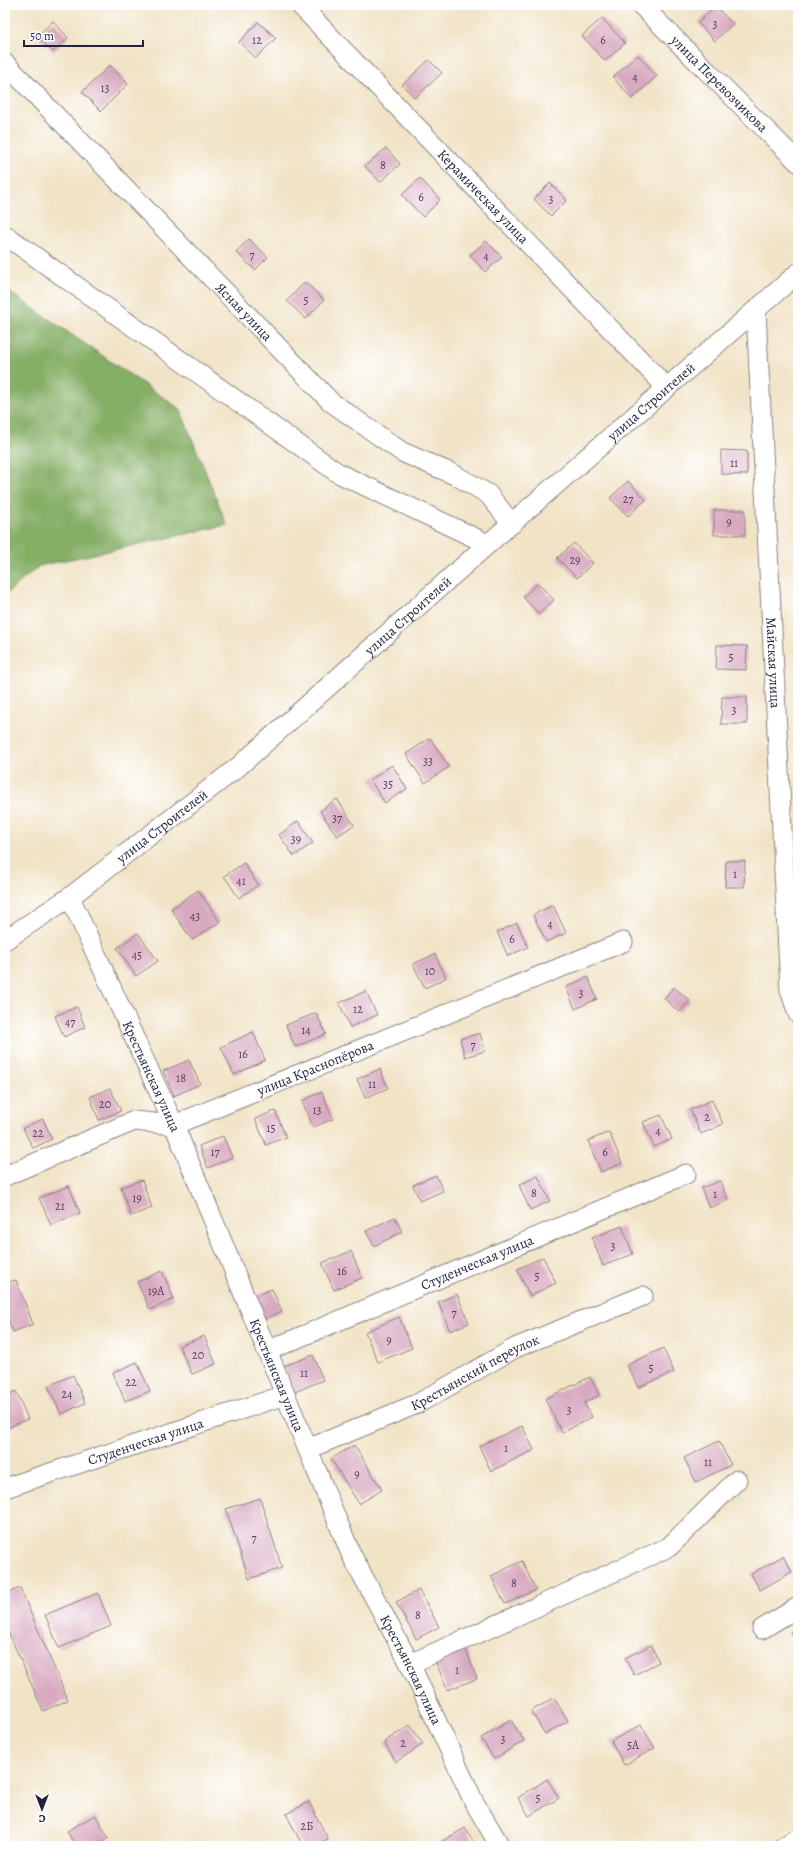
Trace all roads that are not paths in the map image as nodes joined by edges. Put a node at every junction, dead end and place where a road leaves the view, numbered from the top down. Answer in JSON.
{"nodes":[{"id":1,"x":300,"y":5,"type":"edge"},
{"id":2,"x":641,"y":5,"type":"edge"},
{"id":3,"x":5,"y":63,"type":"edge"},
{"id":4,"x":798,"y":162,"type":"edge"},
{"id":5,"x":5,"y":235,"type":"edge"},
{"id":6,"x":798,"y":274,"type":"edge"},
{"id":7,"x":756,"y":310,"type":"junction"},
{"id":8,"x":667,"y":388,"type":"junction"},
{"id":9,"x":512,"y":524,"type":"junction"},
{"id":10,"x":488,"y":544,"type":"junction"},
{"id":11,"x":70,"y":897,"type":"junction"},
{"id":12,"x":5,"y":940,"type":"edge"},
{"id":13,"x":623,"y":942,"type":"dead end"},
{"id":14,"x":798,"y":1014,"type":"edge"},
{"id":15,"x":174,"y":1125,"type":"junction"},
{"id":16,"x":686,"y":1174,"type":"dead end"},
{"id":17,"x":5,"y":1176,"type":"edge"},
{"id":18,"x":643,"y":1296,"type":"dead end"},
{"id":19,"x":267,"y":1351,"type":"junction"},
{"id":20,"x":285,"y":1395,"type":"junction"},
{"id":21,"x":308,"y":1449,"type":"junction"},
{"id":22,"x":737,"y":1480,"type":"dead end"},
{"id":23,"x":5,"y":1488,"type":"edge"},
{"id":24,"x":798,"y":1607,"type":"edge"},
{"id":25,"x":762,"y":1629,"type":"dead end"},
{"id":26,"x":410,"y":1664,"type":"junction"},
{"id":27,"x":798,"y":1838,"type":"edge"},
{"id":28,"x":500,"y":1846,"type":"edge"},
{"id":29,"x":784,"y":1846,"type":"edge"}],
"edges":[{"from":1,"to":8,"type":"street","name":"Керамическая улица"},
{"from":2,"to":4,"type":"street","name":"улица Перевозчикова"},
{"from":3,"to":9,"type":"street","name":"Ясная улица"},
{"from":5,"to":10,"type":"street"},
{"from":6,"to":7,"type":"street","name":"улица Строителей"},
{"from":7,"to":8,"type":"street","name":"улица Строителей"},
{"from":7,"to":14,"type":"street","name":"Майская улица"},
{"from":8,"to":9,"type":"street","name":"улица Строителей"},
{"from":9,"to":10,"type":"street","name":"улица Строителей"},
{"from":10,"to":11,"type":"street","name":"улица Строителей"},
{"from":11,"to":12,"type":"street","name":"улица Строителей"},
{"from":11,"to":15,"type":"street","name":"Крестьянская улица"},
{"from":13,"to":15,"type":"street","name":"улица Краснопёрова"},
{"from":15,"to":17,"type":"street","name":"улица Краснопёрова"},
{"from":15,"to":19,"type":"street","name":"Крестьянская улица"},
{"from":16,"to":19,"type":"street","name":"Студенческая улица"},
{"from":18,"to":21,"type":"street","name":"Крестьянский переулок"},
{"from":19,"to":20,"type":"street","name":"Крестьянская улица"},
{"from":20,"to":21,"type":"street","name":"Крестьянская улица"},
{"from":20,"to":23,"type":"street","name":"Студенческая улица"},
{"from":21,"to":26,"type":"street","name":"Крестьянская улица"},
{"from":22,"to":26,"type":"street"},
{"from":24,"to":25,"type":"street"},
{"from":26,"to":28,"type":"street","name":"Крестьянская улица"},
{"from":27,"to":29,"type":"street"}]}
